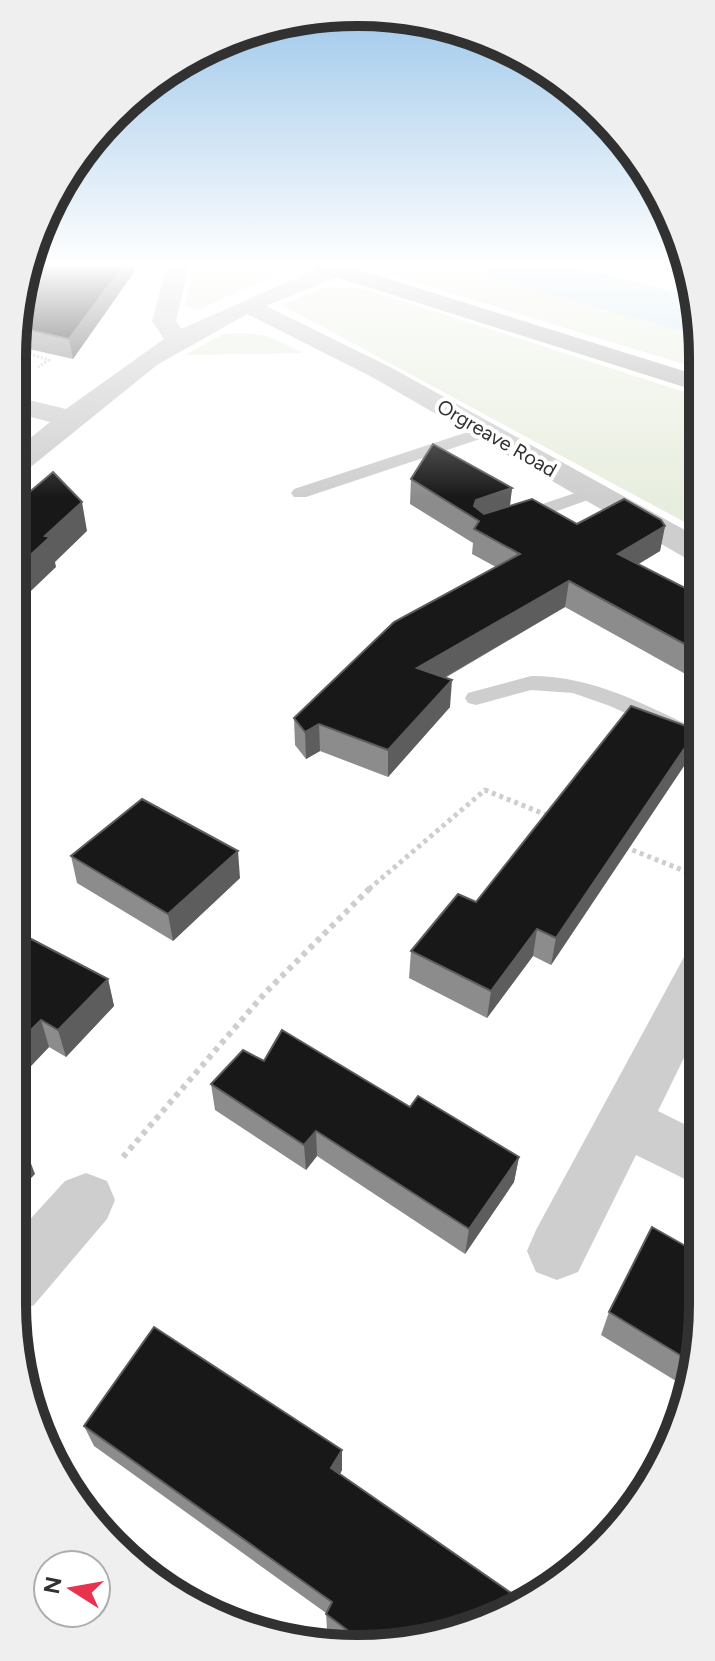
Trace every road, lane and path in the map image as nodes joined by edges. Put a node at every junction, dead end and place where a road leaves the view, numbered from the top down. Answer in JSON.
{"nodes":[{"id":1,"x":174,"y":344,"type":"edge"},
{"id":2,"x":324,"y":344,"type":"edge"},
{"id":3,"x":571,"y":344,"type":"edge"},
{"id":4,"x":689,"y":381,"type":"edge"},
{"id":5,"x":26,"y":408,"type":"edge"},
{"id":6,"x":71,"y":419,"type":"junction"},
{"id":7,"x":486,"y":431,"type":"junction"},
{"id":8,"x":26,"y":456,"type":"edge"},
{"id":9,"x":593,"y":492,"type":"junction"},
{"id":10,"x":300,"y":493,"type":"dead end"},
{"id":11,"x":498,"y":525,"type":"edge"},
{"id":12,"x":689,"y":546,"type":"edge"},
{"id":13,"x":476,"y":698,"type":"dead end"},
{"id":14,"x":689,"y":734,"type":"edge"},
{"id":15,"x":557,"y":820,"type":"edge"},
{"id":16,"x":615,"y":843,"type":"edge"},
{"id":17,"x":689,"y":873,"type":"edge"},
{"id":18,"x":689,"y":997,"type":"edge"},
{"id":19,"x":626,"y":1122,"type":"junction"},
{"id":20,"x":689,"y":1155,"type":"edge"},
{"id":21,"x":86,"y":1200,"type":"joint"},
{"id":22,"x":557,"y":1251,"type":"dead end"},
{"id":23,"x":26,"y":1268,"type":"edge"}],
"edges":[{"from":1,"to":6,"type":"street"},
{"from":2,"to":7,"type":"street","name":"Orgreave Road"},
{"from":3,"to":4,"type":"main road"},
{"from":5,"to":6,"type":"street"},
{"from":6,"to":8,"type":"street"},
{"from":7,"to":9,"type":"street","name":"Orgreave Road"},
{"from":7,"to":10,"type":"lane"},
{"from":9,"to":11,"type":"lane"},
{"from":9,"to":12,"type":"street","name":"Orgreave Road"},
{"from":13,"to":14,"type":"lane"},
{"from":15,"to":21,"type":"path"},
{"from":16,"to":17,"type":"path"},
{"from":18,"to":19,"type":"street"},
{"from":19,"to":20,"type":"street"},
{"from":19,"to":22,"type":"street"},
{"from":21,"to":23,"type":"street"}]}
